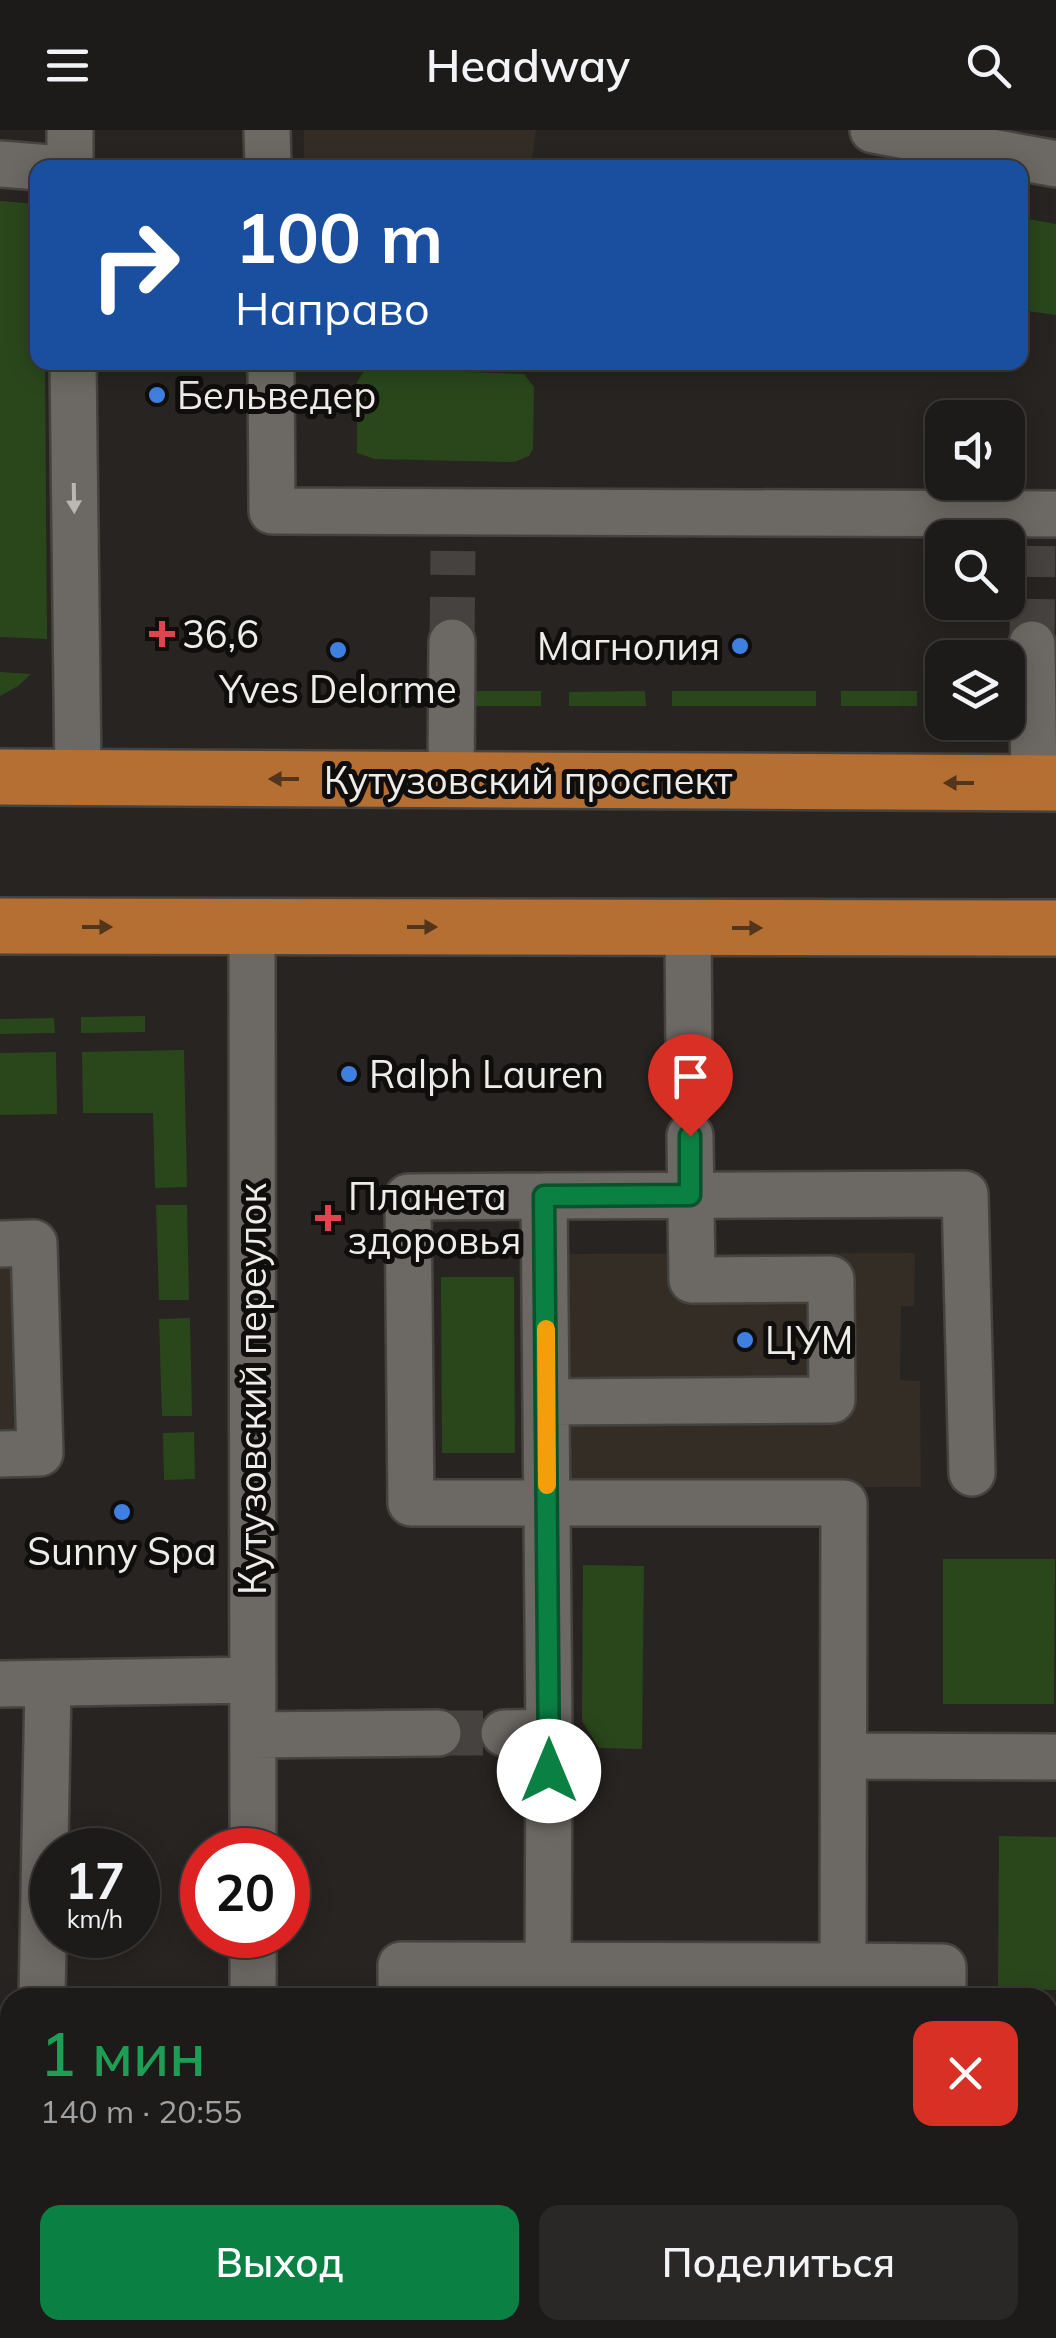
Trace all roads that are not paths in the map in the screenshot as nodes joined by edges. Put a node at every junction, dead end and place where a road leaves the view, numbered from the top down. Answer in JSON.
{"nodes":[{"id":1,"x":70,"y":130,"type":"edge"},
{"id":2,"x":267,"y":130,"type":"edge"},
{"id":3,"x":873,"y":130,"type":"edge"},
{"id":4,"x":70,"y":160,"type":"edge"},
{"id":5,"x":268,"y":160,"type":"edge"},
{"id":6,"x":0,"y":164,"type":"edge"},
{"id":7,"x":1056,"y":164,"type":"edge"},
{"id":8,"x":30,"y":166,"type":"edge"},
{"id":9,"x":73,"y":370,"type":"edge"},
{"id":10,"x":272,"y":370,"type":"edge"},
{"id":11,"x":1041,"y":524,"type":"edge"},
{"id":12,"x":452,"y":642,"type":"tunnel mouth"},
{"id":13,"x":1032,"y":644,"type":"tunnel mouth"},
{"id":14,"x":0,"y":777,"type":"edge"},
{"id":15,"x":78,"y":778,"type":"junction"},
{"id":16,"x":450,"y":780,"type":"junction"},
{"id":17,"x":1045,"y":783,"type":"edge"},
{"id":18,"x":0,"y":926,"type":"edge"},
{"id":19,"x":252,"y":927,"type":"junction"},
{"id":20,"x":688,"y":928,"type":"junction"},
{"id":21,"x":1056,"y":928,"type":"edge"},
{"id":22,"x":689,"y":1063,"type":"tunnel mouth"},
{"id":23,"x":690,"y":1136,"type":"tunnel mouth"},
{"id":24,"x":690,"y":1195,"type":"junction"},
{"id":25,"x":544,"y":1196,"type":"junction"},
{"id":26,"x":0,"y":1244,"type":"edge"},
{"id":27,"x":546,"y":1402,"type":"junction"},
{"id":28,"x":0,"y":1454,"type":"edge"},
{"id":29,"x":972,"y":1473,"type":"dead end"},
{"id":30,"x":547,"y":1502,"type":"junction"},
{"id":31,"x":253,"y":1680,"type":"junction"},
{"id":32,"x":0,"y":1684,"type":"edge"},
{"id":33,"x":48,"y":1684,"type":"junction"},
{"id":34,"x":549,"y":1732,"type":"junction"},
{"id":35,"x":504,"y":1733,"type":"tunnel mouth"},
{"id":36,"x":438,"y":1734,"type":"tunnel mouth"},
{"id":37,"x":254,"y":1736,"type":"junction"},
{"id":38,"x":844,"y":1756,"type":"junction"},
{"id":39,"x":1056,"y":1757,"type":"edge"},
{"id":40,"x":254,"y":1828,"type":"edge"},
{"id":41,"x":253,"y":1958,"type":"edge"},
{"id":42,"x":843,"y":1966,"type":"junction"},
{"id":43,"x":548,"y":1981,"type":"edge"},
{"id":44,"x":42,"y":1988,"type":"edge"},
{"id":45,"x":253,"y":1988,"type":"edge"},
{"id":46,"x":401,"y":1988,"type":"edge"},
{"id":47,"x":943,"y":1988,"type":"edge"}],
"edges":[{"from":1,"to":4,"type":"street"},
{"from":2,"to":5,"type":"street"},
{"from":3,"to":7,"type":"street"},
{"from":6,"to":8,"type":"street"},
{"from":9,"to":15,"type":"street","one_way":true},
{"from":10,"to":11,"type":"street"},
{"from":12,"to":16,"type":"street"},
{"from":13,"to":17,"type":"street"},
{"from":14,"to":15,"type":"main road","name":"Кутузовский проспект"},
{"from":16,"to":15,"type":"main road","name":"Кутузовский проспект","one_way":true},
{"from":17,"to":16,"type":"main road","name":"Кутузовский проспект","one_way":true},
{"from":18,"to":19,"type":"main road","one_way":true},
{"from":19,"to":20,"type":"main road","one_way":true},
{"from":19,"to":31,"type":"street","name":"Кутузовский переулок"},
{"from":20,"to":21,"type":"main road","one_way":true},
{"from":20,"to":22,"type":"street"},
{"from":23,"to":24,"type":"street"},
{"from":24,"to":25,"type":"street"},
{"from":24,"to":27,"type":"street"},
{"from":24,"to":29,"type":"street"},
{"from":25,"to":27,"type":"street"},
{"from":25,"to":30,"type":"street"},
{"from":26,"to":28,"type":"street"},
{"from":27,"to":30,"type":"street"},
{"from":30,"to":34,"type":"street"},
{"from":30,"to":38,"type":"street"},
{"from":31,"to":33,"type":"street"},
{"from":31,"to":37,"type":"street","name":"Кутузовский переулок"},
{"from":32,"to":33,"type":"street"},
{"from":33,"to":44,"type":"street"},
{"from":34,"to":35,"type":"street"},
{"from":34,"to":43,"type":"street"},
{"from":36,"to":37,"type":"street"},
{"from":37,"to":40,"type":"street","name":"Кутузовский переулок"},
{"from":38,"to":39,"type":"street"},
{"from":38,"to":42,"type":"street"},
{"from":41,"to":45,"type":"street"},
{"from":42,"to":43,"type":"street"},
{"from":42,"to":47,"type":"street"},
{"from":43,"to":46,"type":"street"}]}
